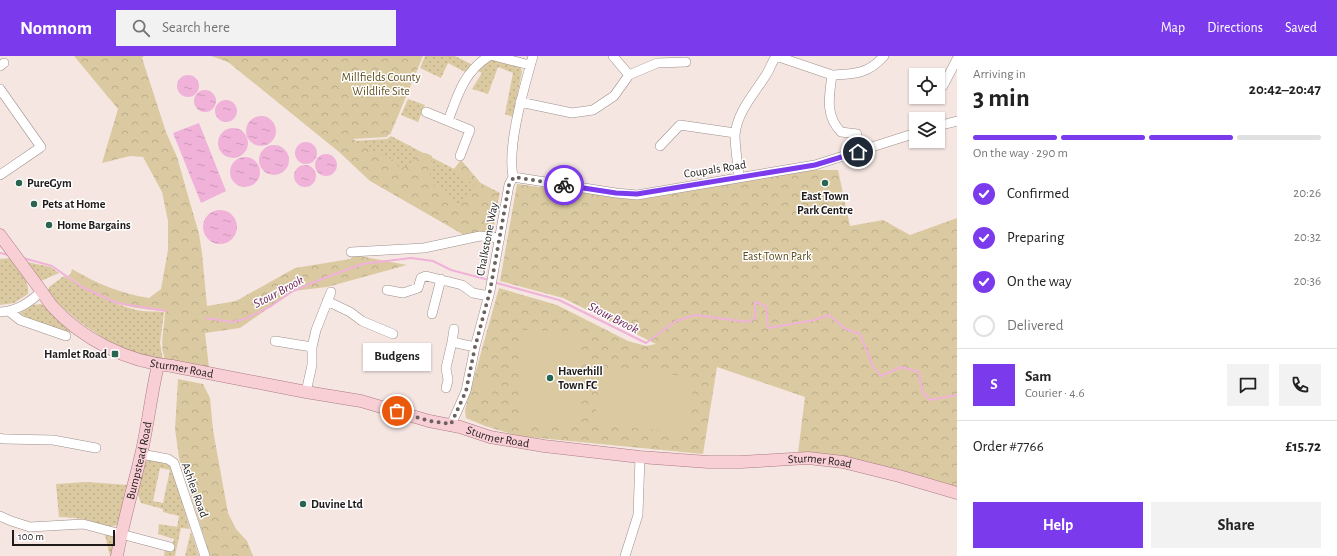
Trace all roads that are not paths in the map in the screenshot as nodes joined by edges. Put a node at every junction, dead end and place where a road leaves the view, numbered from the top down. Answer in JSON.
{"nodes":[{"id":1,"x":489,"y":56,"type":"edge"},
{"id":2,"x":494,"y":56,"type":"edge"},
{"id":3,"x":533,"y":56,"type":"edge"},
{"id":4,"x":613,"y":56,"type":"edge"},
{"id":5,"x":776,"y":56,"type":"edge"},
{"id":6,"x":884,"y":56,"type":"edge"},
{"id":7,"x":957,"y":59,"type":"edge"},
{"id":8,"x":686,"y":62,"type":"dead end"},
{"id":9,"x":530,"y":65,"type":"junction"},
{"id":10,"x":629,"y":75,"type":"junction"},
{"id":11,"x":832,"y":75,"type":"junction"},
{"id":12,"x":945,"y":82,"type":"edge"},
{"id":13,"x":0,"y":89,"type":"edge"},
{"id":14,"x":520,"y":102,"type":"junction"},
{"id":15,"x":426,"y":112,"type":"dead end"},
{"id":16,"x":448,"y":120,"type":"junction"},
{"id":17,"x":957,"y":121,"type":"edge"},
{"id":18,"x":945,"y":124,"type":"edge"},
{"id":19,"x":736,"y":133,"type":"junction"},
{"id":20,"x":857,"y":134,"type":"dead end"},
{"id":21,"x":909,"y":135,"type":"edge"},
{"id":22,"x":660,"y":146,"type":"dead end"},
{"id":23,"x":460,"y":156,"type":"dead end"},
{"id":24,"x":0,"y":175,"type":"edge"},
{"id":25,"x":514,"y":177,"type":"junction"},
{"id":26,"x":739,"y":178,"type":"junction"},
{"id":27,"x":0,"y":235,"type":"edge"},
{"id":28,"x":500,"y":238,"type":"junction"},
{"id":29,"x":351,"y":252,"type":"dead end"},
{"id":30,"x":441,"y":279,"type":"junction"},
{"id":31,"x":387,"y":290,"type":"dead end"},
{"id":32,"x":42,"y":291,"type":"junction"},
{"id":33,"x":489,"y":294,"type":"junction"},
{"id":34,"x":0,"y":312,"type":"edge"},
{"id":35,"x":10,"y":312,"type":"junction"},
{"id":36,"x":432,"y":314,"type":"dead end"},
{"id":37,"x":454,"y":329,"type":"dead end"},
{"id":38,"x":393,"y":334,"type":"dead end"},
{"id":39,"x":66,"y":336,"type":"dead end"},
{"id":40,"x":275,"y":341,"type":"dead end"},
{"id":41,"x":452,"y":342,"type":"junction"},
{"id":42,"x":312,"y":347,"type":"junction"},
{"id":43,"x":475,"y":347,"type":"junction"},
{"id":44,"x":158,"y":365,"type":"junction"},
{"id":45,"x":446,"y":388,"type":"dead end"},
{"id":46,"x":306,"y":392,"type":"junction"},
{"id":47,"x":451,"y":424,"type":"junction"},
{"id":48,"x":0,"y":438,"type":"edge"},
{"id":49,"x":96,"y":448,"type":"dead end"},
{"id":50,"x":141,"y":454,"type":"junction"},
{"id":51,"x":640,"y":457,"type":"junction"},
{"id":52,"x":957,"y":494,"type":"edge"},
{"id":53,"x":0,"y":516,"type":"edge"},
{"id":54,"x":121,"y":534,"type":"junction"},
{"id":55,"x":170,"y":548,"type":"dead end"},
{"id":56,"x":117,"y":556,"type":"edge"},
{"id":57,"x":206,"y":556,"type":"edge"},
{"id":58,"x":625,"y":556,"type":"edge"}],
"edges":[{"from":1,"to":16,"type":"street"},
{"from":2,"to":9,"type":"street"},
{"from":3,"to":9,"type":"street","name":"Chalkstone Way"},
{"from":4,"to":10,"type":"street"},
{"from":5,"to":11,"type":"street"},
{"from":5,"to":19,"type":"street"},
{"from":6,"to":11,"type":"street"},
{"from":7,"to":12,"type":"street"},
{"from":8,"to":10,"type":"street"},
{"from":9,"to":14,"type":"street","name":"Chalkstone Way"},
{"from":10,"to":14,"type":"street"},
{"from":11,"to":20,"type":"street"},
{"from":13,"to":24,"type":"street"},
{"from":14,"to":25,"type":"street","name":"Chalkstone Way"},
{"from":15,"to":16,"type":"street"},
{"from":16,"to":23,"type":"street"},
{"from":17,"to":18,"type":"street"},
{"from":19,"to":22,"type":"street"},
{"from":19,"to":26,"type":"street"},
{"from":21,"to":26,"type":"street","name":"Coupals Road"},
{"from":25,"to":26,"type":"street","name":"Coupals Road"},
{"from":25,"to":28,"type":"street","name":"Chalkstone Way"},
{"from":27,"to":32,"type":"main road","name":"Sturmer Road"},
{"from":28,"to":29,"type":"street"},
{"from":28,"to":33,"type":"street","name":"Chalkstone Way"},
{"from":30,"to":31,"type":"street"},
{"from":30,"to":33,"type":"street"},
{"from":30,"to":36,"type":"street"},
{"from":32,"to":35,"type":"street"},
{"from":32,"to":44,"type":"main road","name":"Sturmer Road"},
{"from":33,"to":43,"type":"street","name":"Chalkstone Way"},
{"from":34,"to":35,"type":"street"},
{"from":35,"to":39,"type":"street"},
{"from":37,"to":41,"type":"street"},
{"from":38,"to":42,"type":"street"},
{"from":40,"to":42,"type":"street"},
{"from":41,"to":43,"type":"street"},
{"from":41,"to":45,"type":"street"},
{"from":42,"to":46,"type":"street"},
{"from":43,"to":47,"type":"street","name":"Chalkstone Way"},
{"from":44,"to":46,"type":"main road","name":"Sturmer Road"},
{"from":44,"to":50,"type":"main road","name":"Bumpstead Road"},
{"from":46,"to":47,"type":"main road","name":"Sturmer Road"},
{"from":47,"to":51,"type":"main road","name":"Sturmer Road"},
{"from":48,"to":49,"type":"street"},
{"from":50,"to":54,"type":"main road","name":"Bumpstead Road"},
{"from":50,"to":57,"type":"street","name":"Ashlea Road"},
{"from":51,"to":52,"type":"main road","name":"Sturmer Road"},
{"from":51,"to":58,"type":"street"},
{"from":53,"to":54,"type":"street"},
{"from":54,"to":55,"type":"street"},
{"from":54,"to":56,"type":"main road","name":"Bumpstead Road"}]}
